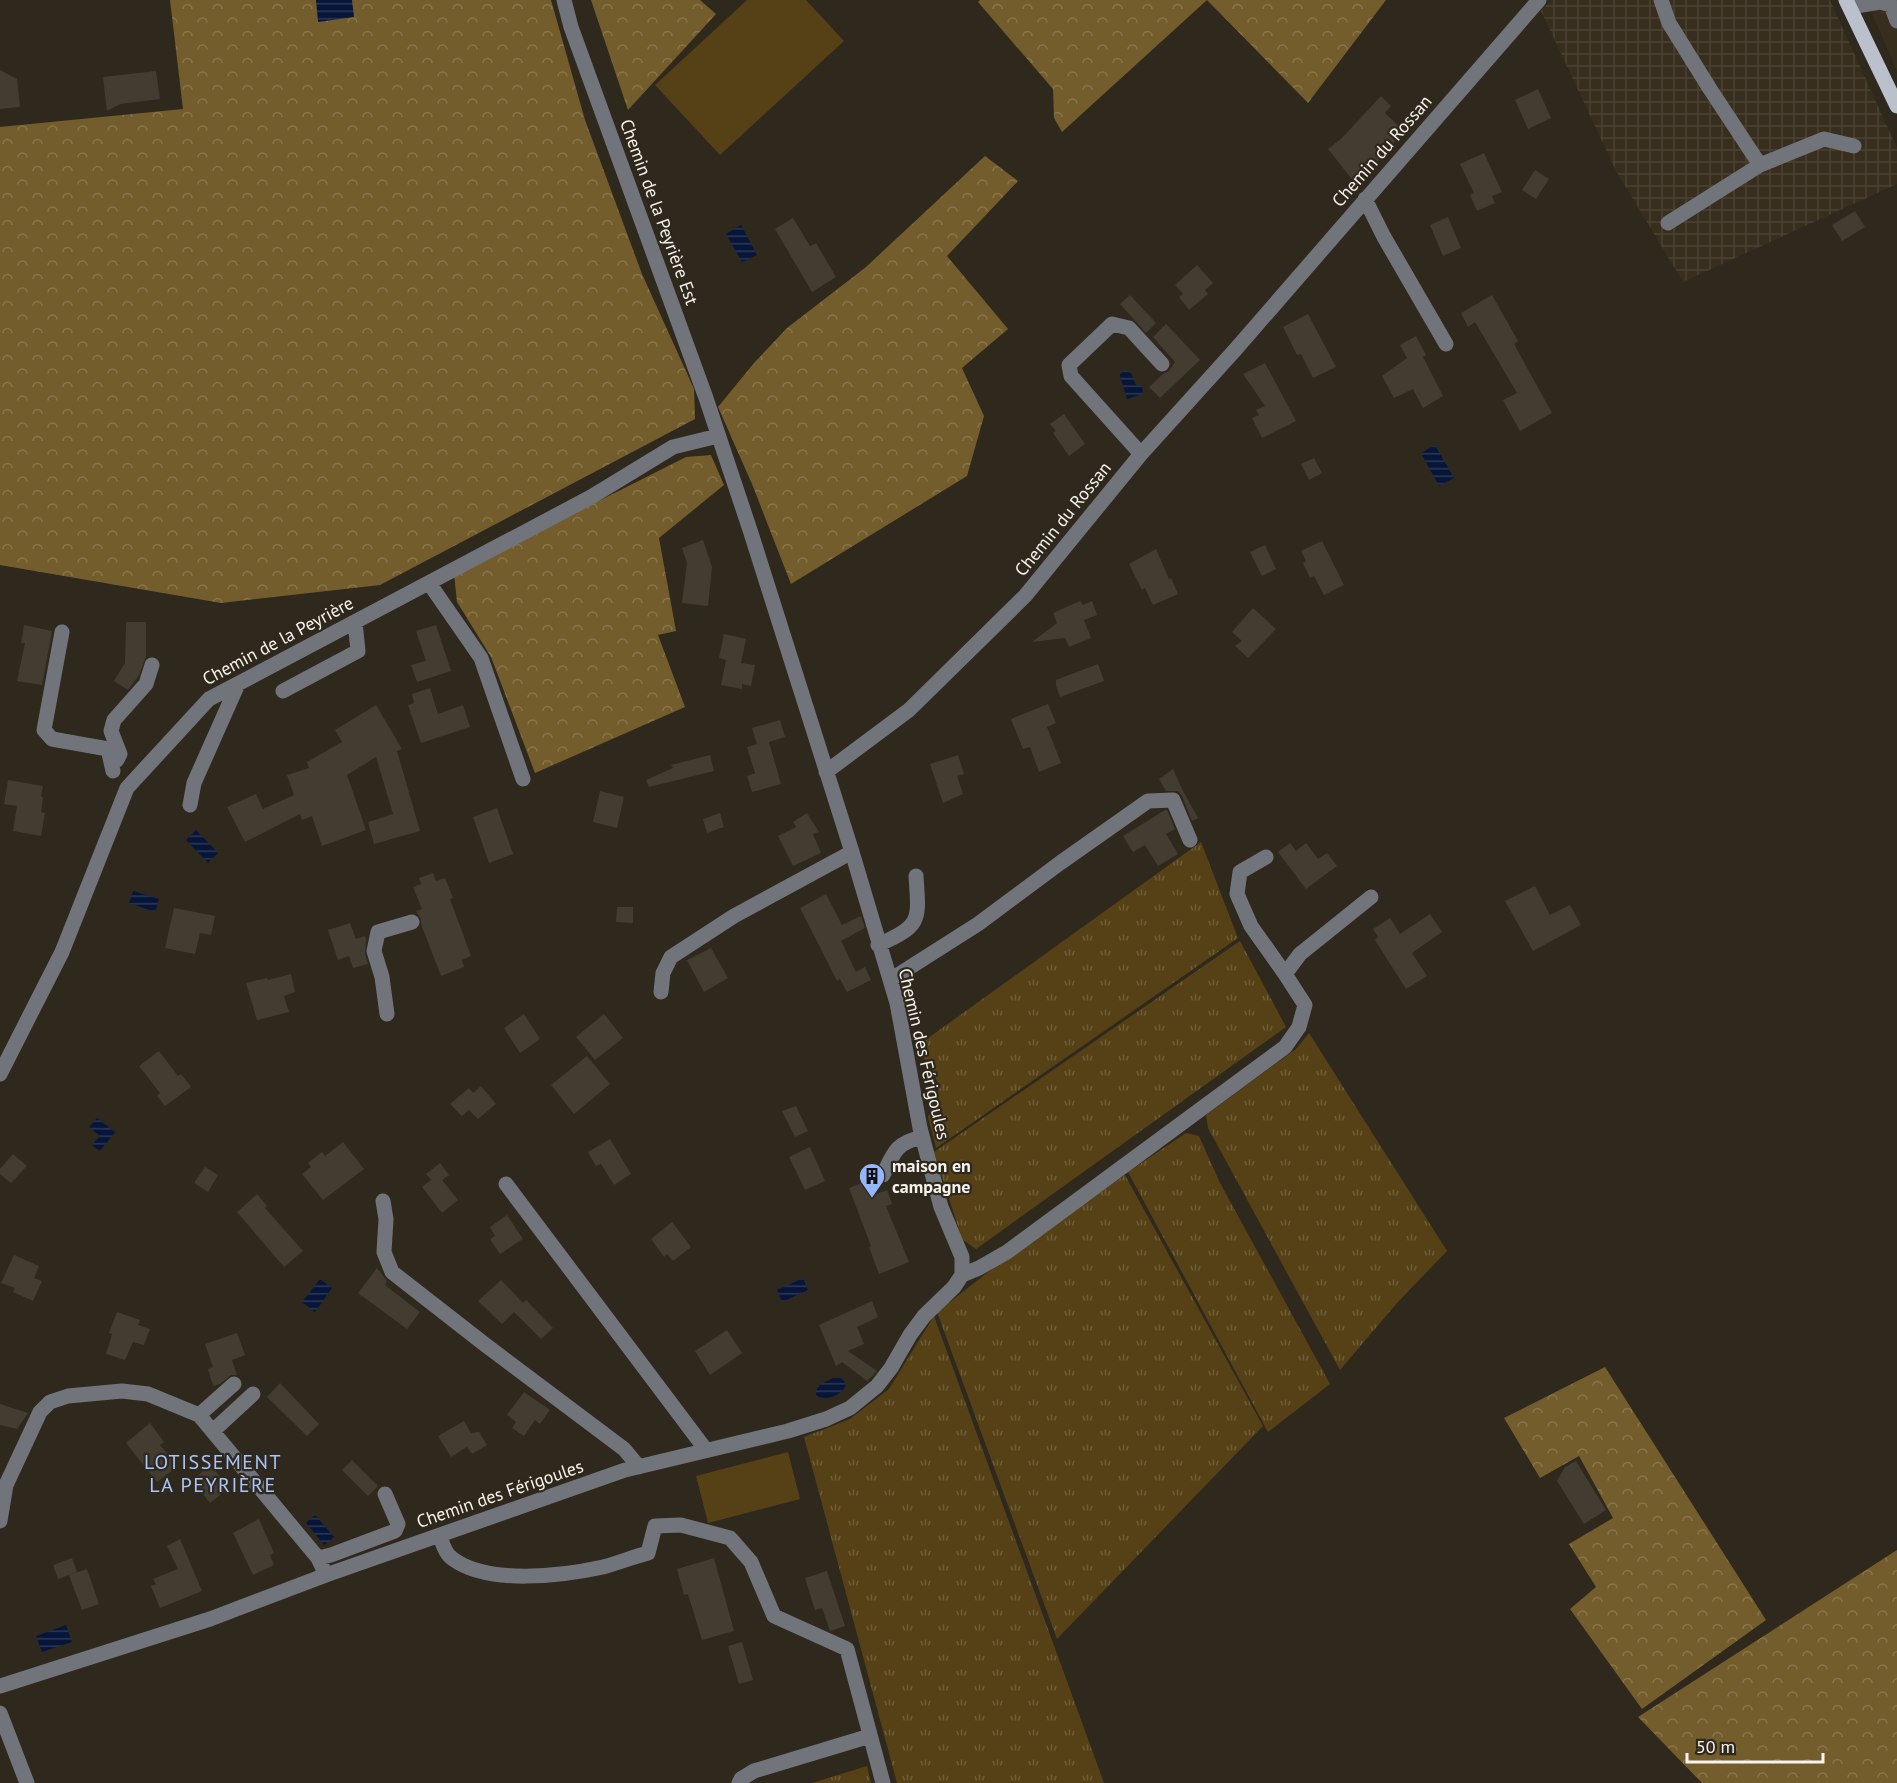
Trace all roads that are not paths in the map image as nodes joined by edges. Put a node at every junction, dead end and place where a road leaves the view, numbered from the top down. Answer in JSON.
{"nodes":[{"id":1,"x":564,"y":0,"type":"edge"},
{"id":2,"x":1539,"y":0,"type":"edge"},
{"id":3,"x":1661,"y":0,"type":"edge"},
{"id":4,"x":1848,"y":3,"type":"edge"},
{"id":5,"x":1897,"y":21,"type":"edge"},
{"id":6,"x":1897,"y":106,"type":"edge"},
{"id":7,"x":1854,"y":146,"type":"dead end"},
{"id":8,"x":1760,"y":165,"type":"junction"},
{"id":9,"x":1365,"y":199,"type":"junction"},
{"id":10,"x":1668,"y":223,"type":"dead end"},
{"id":11,"x":1446,"y":345,"type":"dead end"},
{"id":12,"x":1162,"y":364,"type":"dead end"},
{"id":13,"x":718,"y":436,"type":"junction"},
{"id":14,"x":1141,"y":454,"type":"junction"},
{"id":15,"x":429,"y":583,"type":"junction"},
{"id":16,"x":355,"y":622,"type":"junction"},
{"id":17,"x":62,"y":632,"type":"dead end"},
{"id":18,"x":152,"y":665,"type":"dead end"},
{"id":19,"x":238,"y":684,"type":"junction"},
{"id":20,"x":283,"y":691,"type":"dead end"},
{"id":21,"x":826,"y":772,"type":"junction"},
{"id":22,"x":523,"y":778,"type":"dead end"},
{"id":23,"x":190,"y":805,"type":"dead end"},
{"id":24,"x":1190,"y":840,"type":"dead end"},
{"id":25,"x":852,"y":852,"type":"junction"},
{"id":26,"x":1266,"y":857,"type":"dead end"},
{"id":27,"x":916,"y":876,"type":"dead end"},
{"id":28,"x":1371,"y":897,"type":"dead end"},
{"id":29,"x":412,"y":922,"type":"dead end"},
{"id":30,"x":878,"y":945,"type":"junction"},
{"id":31,"x":1285,"y":974,"type":"junction"},
{"id":32,"x":890,"y":980,"type":"junction"},
{"id":33,"x":661,"y":992,"type":"dead end"},
{"id":34,"x":387,"y":1014,"type":"dead end"},
{"id":35,"x":0,"y":1074,"type":"edge"},
{"id":36,"x":922,"y":1137,"type":"junction"},
{"id":37,"x":883,"y":1175,"type":"dead end"},
{"id":38,"x":506,"y":1184,"type":"dead end"},
{"id":39,"x":383,"y":1201,"type":"dead end"},
{"id":40,"x":962,"y":1275,"type":"junction"},
{"id":41,"x":234,"y":1384,"type":"dead end"},
{"id":42,"x":253,"y":1394,"type":"dead end"},
{"id":43,"x":199,"y":1414,"type":"junction"},
{"id":44,"x":213,"y":1431,"type":"junction"},
{"id":45,"x":706,"y":1450,"type":"junction"},
{"id":46,"x":639,"y":1467,"type":"junction"},
{"id":47,"x":3,"y":1486,"type":"edge"},
{"id":48,"x":385,"y":1494,"type":"dead end"},
{"id":49,"x":0,"y":1521,"type":"edge"},
{"id":50,"x":440,"y":1535,"type":"junction"},
{"id":51,"x":318,"y":1558,"type":"junction"},
{"id":52,"x":326,"y":1575,"type":"junction"},
{"id":53,"x":0,"y":1686,"type":"edge"},
{"id":54,"x":0,"y":1713,"type":"edge"},
{"id":55,"x":870,"y":1736,"type":"junction"},
{"id":56,"x":27,"y":1783,"type":"edge"},
{"id":57,"x":739,"y":1783,"type":"edge"},
{"id":58,"x":883,"y":1783,"type":"edge"}],
"edges":[{"from":1,"to":13,"type":"street","name":"Chemin de la Peyrière Est"},
{"from":2,"to":9,"type":"street","name":"Chemin du Rossan"},
{"from":3,"to":8,"type":"street"},
{"from":4,"to":5,"type":"street"},
{"from":4,"to":6,"type":"main road"},
{"from":7,"to":8,"type":"street"},
{"from":8,"to":10,"type":"street"},
{"from":9,"to":11,"type":"street"},
{"from":9,"to":14,"type":"street","name":"Chemin du Rossan"},
{"from":12,"to":14,"type":"street"},
{"from":13,"to":15,"type":"street","name":"Chemin de la Peyrière"},
{"from":13,"to":21,"type":"street"},
{"from":14,"to":21,"type":"street","name":"Chemin du Rossan"},
{"from":15,"to":16,"type":"street","name":"Chemin de la Peyrière"},
{"from":15,"to":22,"type":"street"},
{"from":16,"to":19,"type":"street","name":"Chemin de la Peyrière"},
{"from":16,"to":20,"type":"street"},
{"from":17,"to":18,"type":"street"},
{"from":19,"to":23,"type":"street"},
{"from":19,"to":35,"type":"street","name":"Chemin de la Peyrière"},
{"from":21,"to":25,"type":"street","name":"Chemin des Férigoules"},
{"from":24,"to":32,"type":"street"},
{"from":25,"to":30,"type":"street","name":"Chemin des Férigoules"},
{"from":25,"to":33,"type":"street"},
{"from":26,"to":31,"type":"street"},
{"from":27,"to":30,"type":"street"},
{"from":28,"to":31,"type":"street"},
{"from":29,"to":34,"type":"street"},
{"from":30,"to":32,"type":"street","name":"Chemin des Férigoules"},
{"from":31,"to":40,"type":"street","name":"Chemin des Férigoules"},
{"from":32,"to":36,"type":"street","name":"Chemin des Férigoules"},
{"from":36,"to":37,"type":"street"},
{"from":36,"to":40,"type":"street","name":"Chemin des Férigoules"},
{"from":38,"to":45,"type":"street"},
{"from":39,"to":46,"type":"street"},
{"from":40,"to":45,"type":"street","name":"Chemin des Férigoules"},
{"from":41,"to":43,"type":"street"},
{"from":42,"to":44,"type":"street"},
{"from":43,"to":44,"type":"street"},
{"from":43,"to":47,"type":"street"},
{"from":44,"to":51,"type":"street"},
{"from":45,"to":46,"type":"street","name":"Chemin des Férigoules"},
{"from":46,"to":50,"type":"street","name":"Chemin des Férigoules"},
{"from":47,"to":49,"type":"street"},
{"from":48,"to":51,"type":"street"},
{"from":50,"to":52,"type":"street","name":"Chemin des Férigoules"},
{"from":50,"to":55,"type":"street"},
{"from":51,"to":52,"type":"street"},
{"from":52,"to":53,"type":"street","name":"Chemin des Férigoules"},
{"from":54,"to":56,"type":"street"},
{"from":55,"to":57,"type":"street"},
{"from":55,"to":58,"type":"street"}]}
